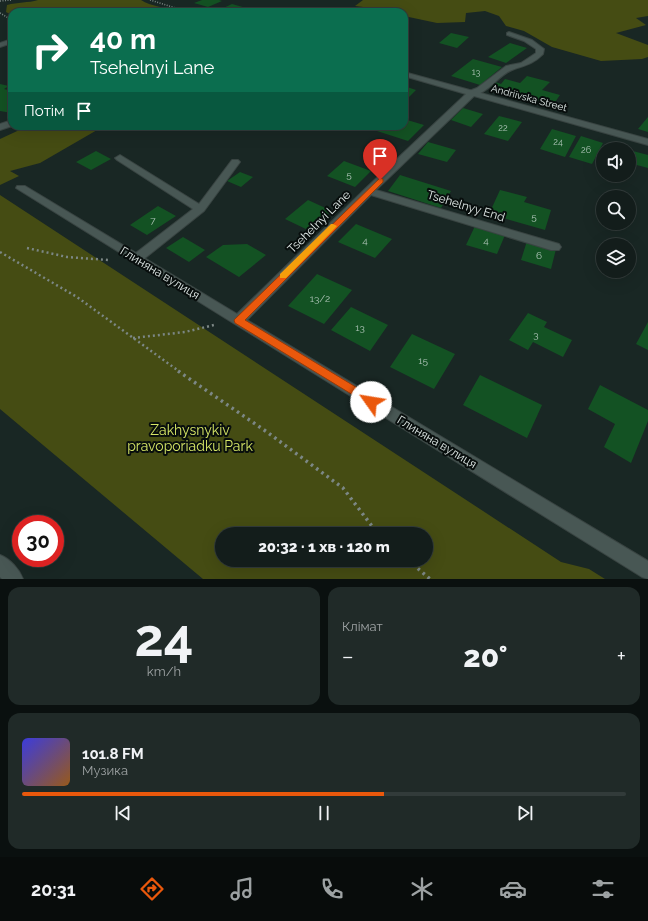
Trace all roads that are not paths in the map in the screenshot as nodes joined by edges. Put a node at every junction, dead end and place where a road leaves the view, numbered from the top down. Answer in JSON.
{"nodes":[{"id":1,"x":509,"y":34,"type":"dead end"},
{"id":2,"x":408,"y":75,"type":"edge"},
{"id":3,"x":472,"y":93,"type":"junction"},
{"id":4,"x":648,"y":142,"type":"edge"},
{"id":5,"x":120,"y":158,"type":"dead end"},
{"id":6,"x":235,"y":162,"type":"dead end"},
{"id":7,"x":21,"y":188,"type":"dead end"},
{"id":8,"x":369,"y":191,"type":"junction"},
{"id":9,"x":200,"y":209,"type":"junction"},
{"id":10,"x":555,"y":247,"type":"dead end"},
{"id":11,"x":136,"y":259,"type":"junction"},
{"id":12,"x":238,"y":320,"type":"junction"},
{"id":13,"x":0,"y":564,"type":"edge"},
{"id":14,"x":648,"y":571,"type":"edge"},
{"id":15,"x":14,"y":579,"type":"edge"}],
"edges":[{"from":1,"to":3,"type":"street","name":"Tsehelnyi Lane"},
{"from":2,"to":3,"type":"street","name":"Andriivska Street"},
{"from":3,"to":4,"type":"street","name":"Andriivska Street"},
{"from":3,"to":8,"type":"street","name":"Tsehelnyi Lane"},
{"from":5,"to":9,"type":"street"},
{"from":6,"to":9,"type":"street"},
{"from":7,"to":11,"type":"street","name":"Глиняна вулиця"},
{"from":8,"to":10,"type":"street","name":"Tsehelnyy End"},
{"from":8,"to":12,"type":"street","name":"Tsehelnyi Lane"},
{"from":9,"to":11,"type":"street"},
{"from":11,"to":12,"type":"street","name":"Глиняна вулиця"},
{"from":12,"to":14,"type":"street","name":"Глиняна вулиця"},
{"from":13,"to":15,"type":"street"}]}
